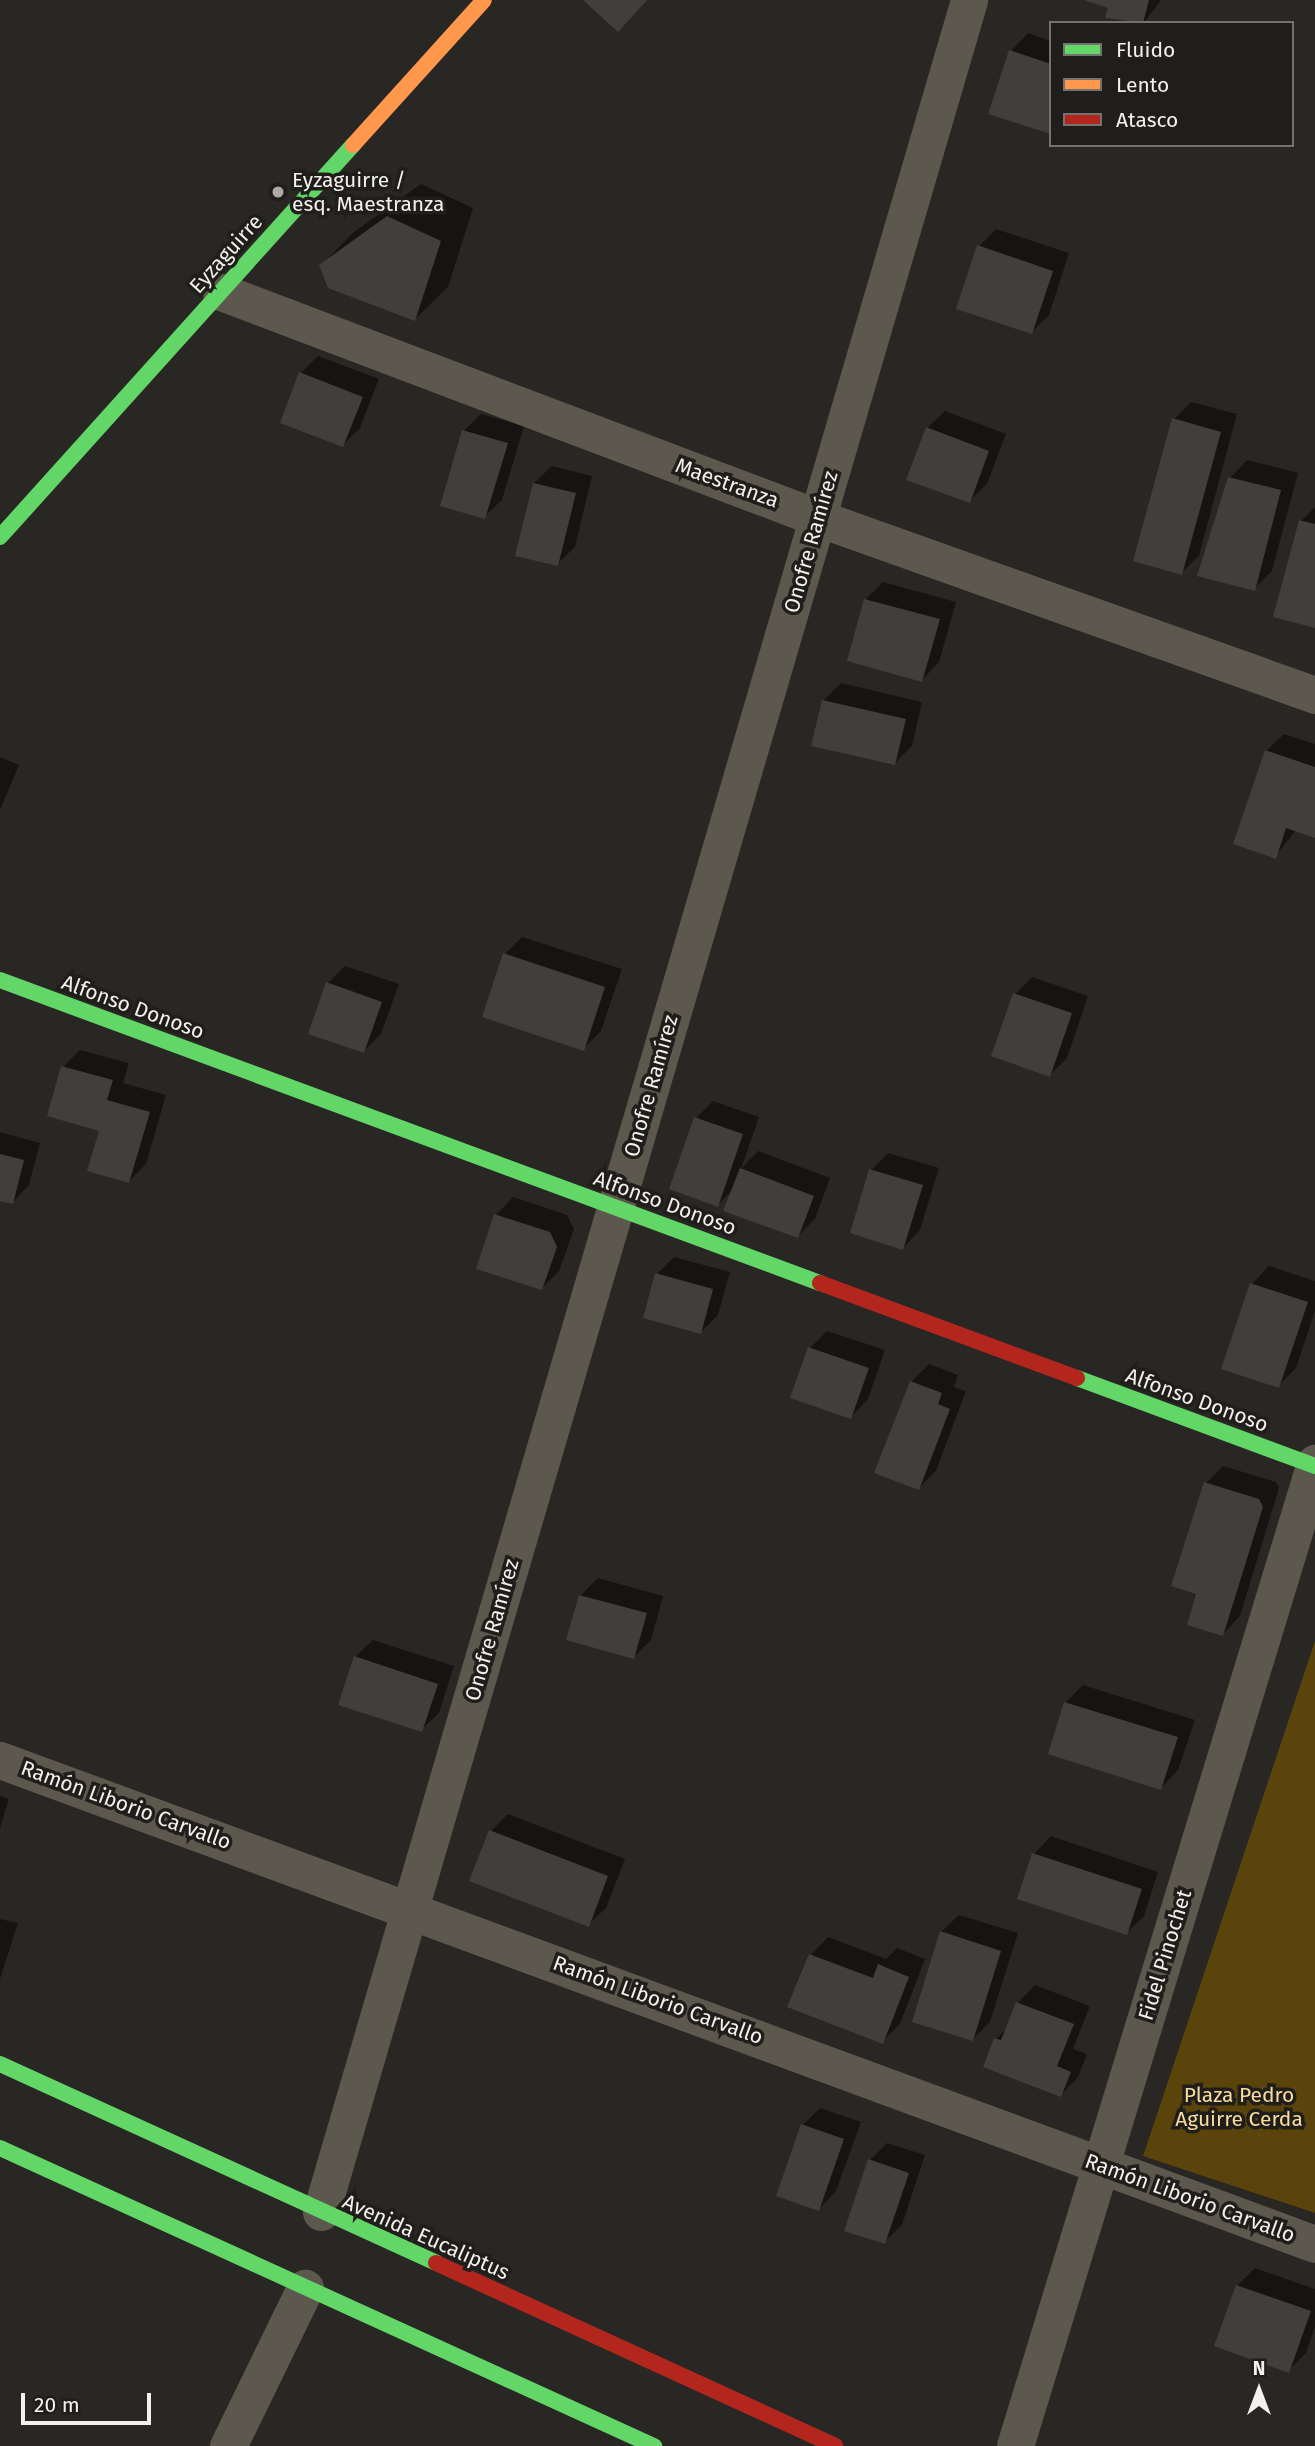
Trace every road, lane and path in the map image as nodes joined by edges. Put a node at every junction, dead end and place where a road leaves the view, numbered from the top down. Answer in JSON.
{"nodes":[{"id":1,"x":484,"y":0,"type":"edge"},
{"id":2,"x":969,"y":0,"type":"edge"},
{"id":3,"x":220,"y":292,"type":"junction"},
{"id":4,"x":818,"y":518,"type":"junction"},
{"id":5,"x":0,"y":537,"type":"edge"},
{"id":6,"x":1315,"y":695,"type":"edge"},
{"id":7,"x":0,"y":980,"type":"edge"},
{"id":8,"x":615,"y":1207,"type":"junction"},
{"id":9,"x":1315,"y":1465,"type":"edge"},
{"id":10,"x":0,"y":1760,"type":"edge"},
{"id":11,"x":411,"y":1907,"type":"junction"},
{"id":12,"x":0,"y":2064,"type":"edge"},
{"id":13,"x":0,"y":2148,"type":"edge"},
{"id":14,"x":1101,"y":2165,"type":"junction"},
{"id":15,"x":321,"y":2212,"type":"junction"},
{"id":16,"x":1315,"y":2244,"type":"edge"},
{"id":17,"x":305,"y":2288,"type":"junction"},
{"id":18,"x":228,"y":2446,"type":"edge"},
{"id":19,"x":654,"y":2446,"type":"edge"},
{"id":20,"x":835,"y":2446,"type":"edge"},
{"id":21,"x":1016,"y":2446,"type":"edge"}],
"edges":[{"from":1,"to":3,"type":"main road","name":"Eyzaguirre"},
{"from":2,"to":4,"type":"street","name":"Onofre Ramírez"},
{"from":3,"to":4,"type":"street","name":"Maestranza"},
{"from":3,"to":5,"type":"main road","name":"Eyzaguirre"},
{"from":4,"to":6,"type":"street","name":"Maestranza"},
{"from":4,"to":8,"type":"street","name":"Onofre Ramírez"},
{"from":7,"to":8,"type":"main road","name":"Alfonso Donoso"},
{"from":8,"to":9,"type":"main road","name":"Alfonso Donoso"},
{"from":8,"to":11,"type":"street","name":"Onofre Ramírez"},
{"from":9,"to":14,"type":"street","name":"Fidel Pinochet"},
{"from":10,"to":11,"type":"street","name":"Ramón Liborio Carvallo"},
{"from":11,"to":14,"type":"street","name":"Ramón Liborio Carvallo"},
{"from":11,"to":15,"type":"street","name":"Onofre Ramírez"},
{"from":12,"to":15,"type":"main road","name":"Avenida Eucaliptus"},
{"from":13,"to":17,"type":"main road"},
{"from":14,"to":16,"type":"street","name":"Ramón Liborio Carvallo"},
{"from":14,"to":21,"type":"street","name":"Fidel Pinochet"},
{"from":15,"to":20,"type":"main road","name":"Avenida Eucaliptus"},
{"from":17,"to":18,"type":"street"},
{"from":17,"to":19,"type":"main road"}]}
